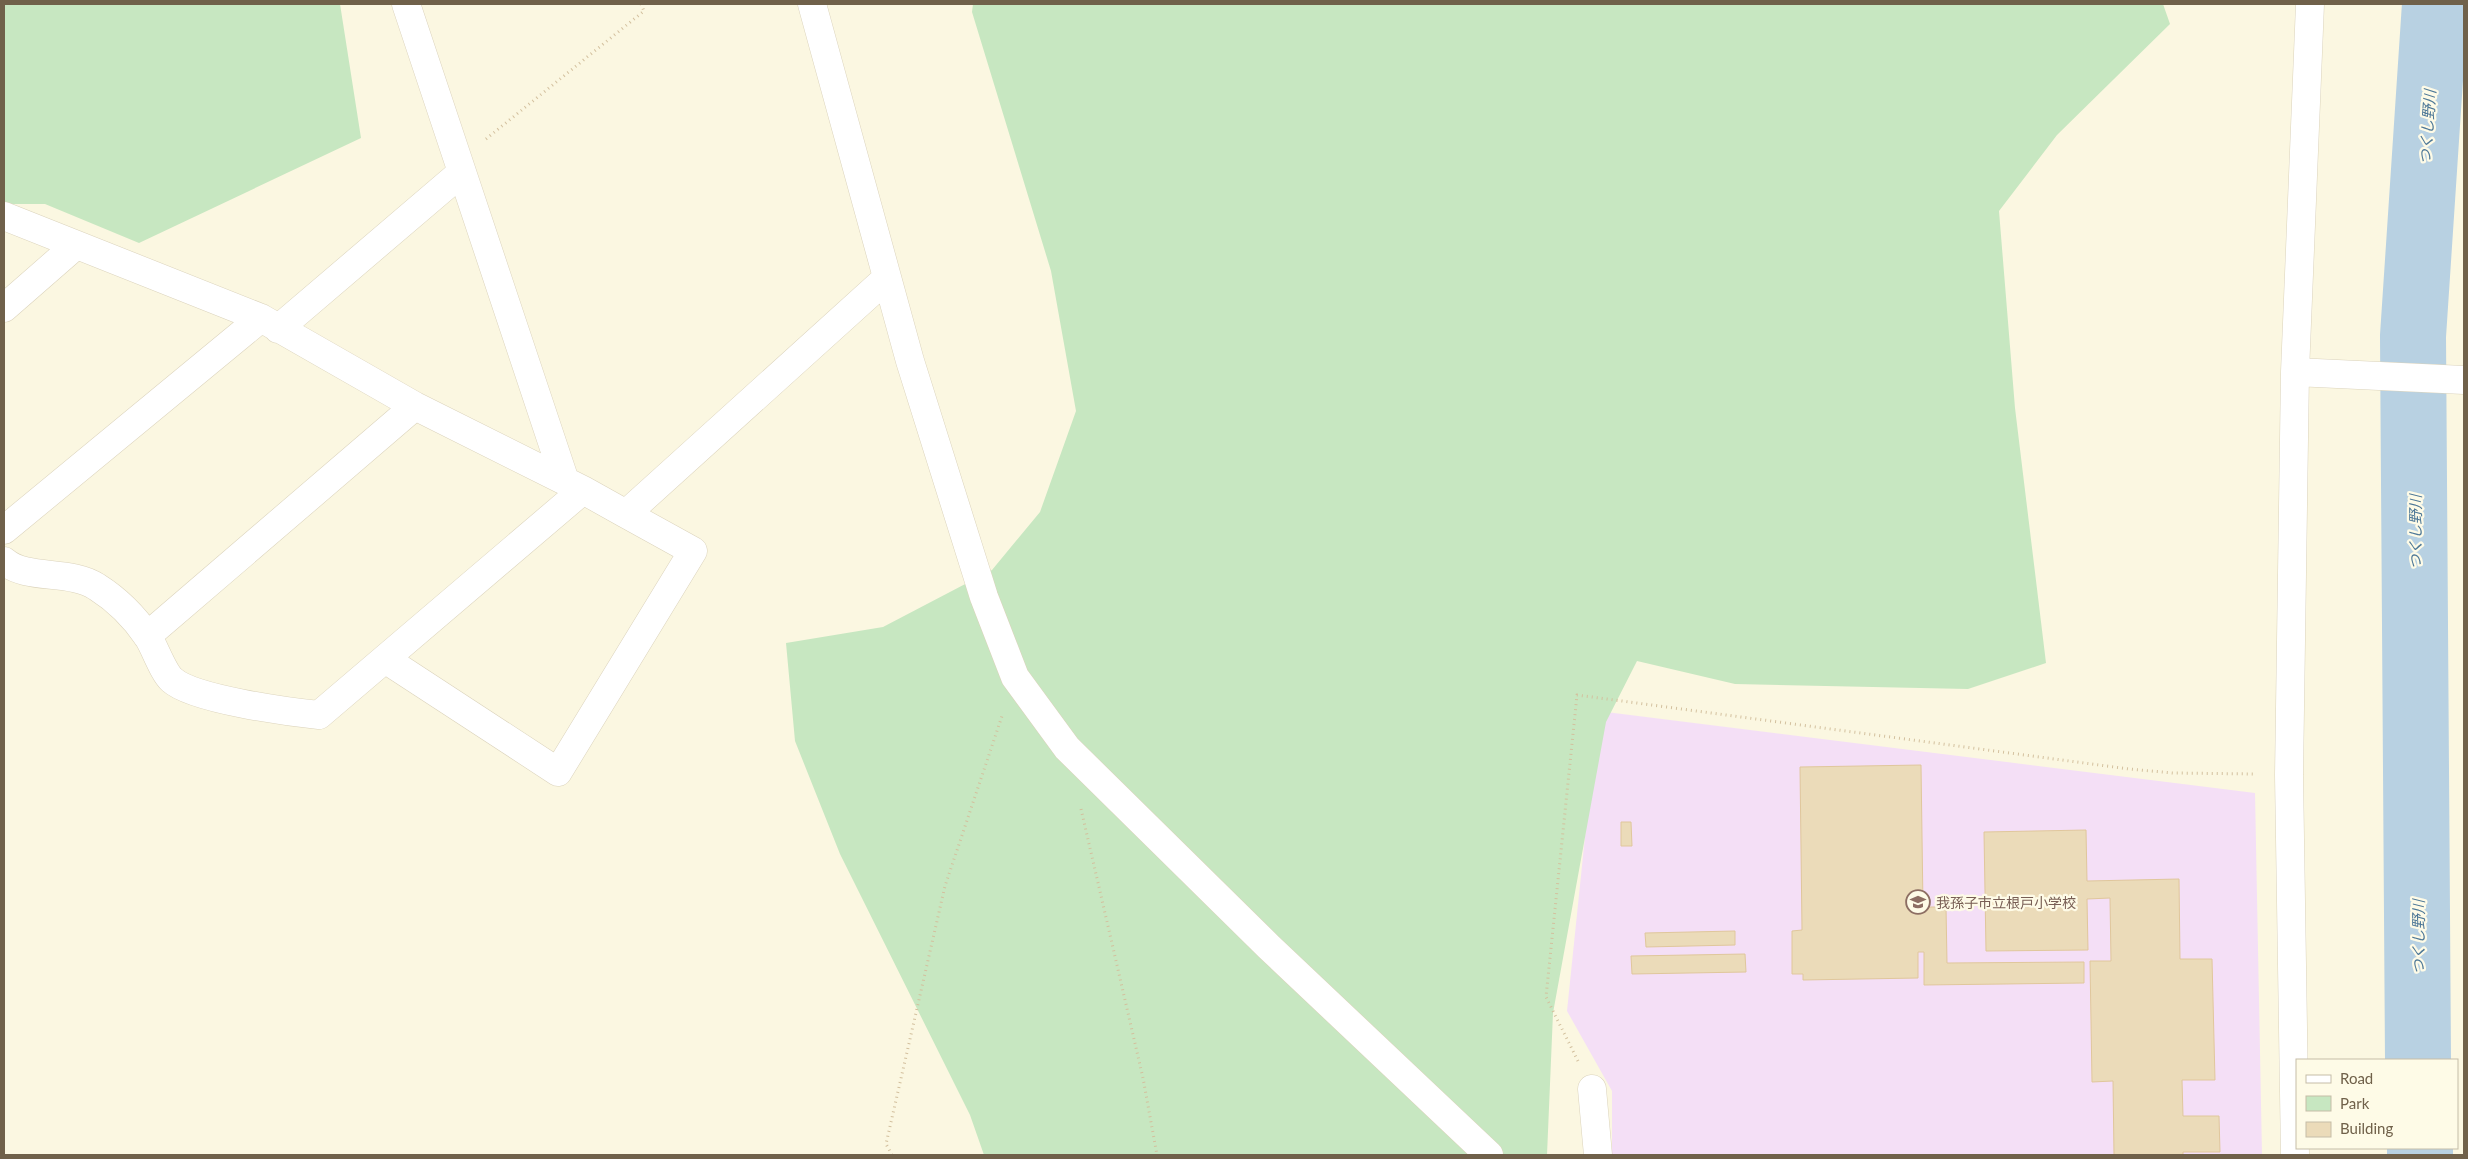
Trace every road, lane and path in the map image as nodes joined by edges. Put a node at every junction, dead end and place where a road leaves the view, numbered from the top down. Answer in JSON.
{"nodes":[{"id":1,"x":406,"y":4,"type":"edge"},
{"id":2,"x":641,"y":4,"type":"edge"},
{"id":3,"x":812,"y":4,"type":"edge"},
{"id":4,"x":2310,"y":4,"type":"edge"},
{"id":5,"x":461,"y":167,"type":"junction"},
{"id":6,"x":4,"y":216,"type":"edge"},
{"id":7,"x":75,"y":246,"type":"junction"},
{"id":8,"x":887,"y":278,"type":"junction"},
{"id":9,"x":4,"y":308,"type":"edge"},
{"id":10,"x":269,"y":323,"type":"junction"},
{"id":11,"x":2295,"y":372,"type":"junction"},
{"id":12,"x":2464,"y":380,"type":"edge"},
{"id":13,"x":415,"y":406,"type":"junction"},
{"id":14,"x":574,"y":485,"type":"junction"},
{"id":15,"x":626,"y":514,"type":"junction"},
{"id":16,"x":4,"y":530,"type":"edge"},
{"id":17,"x":4,"y":561,"type":"edge"},
{"id":18,"x":147,"y":636,"type":"junction"},
{"id":19,"x":385,"y":659,"type":"junction"},
{"id":20,"x":1015,"y":677,"type":"junction"},
{"id":21,"x":2289,"y":775,"type":"junction"},
{"id":22,"x":1080,"y":806,"type":"dead end"},
{"id":23,"x":1592,"y":1088,"type":"joint"},
{"id":24,"x":892,"y":1155,"type":"edge"},
{"id":25,"x":1158,"y":1155,"type":"edge"},
{"id":26,"x":1489,"y":1155,"type":"edge"},
{"id":27,"x":1598,"y":1155,"type":"edge"},
{"id":28,"x":2295,"y":1155,"type":"edge"}],
"edges":[{"from":1,"to":5,"type":"street"},
{"from":2,"to":5,"type":"path"},
{"from":3,"to":8,"type":"street"},
{"from":4,"to":11,"type":"street"},
{"from":5,"to":10,"type":"street"},
{"from":5,"to":14,"type":"street"},
{"from":6,"to":7,"type":"street"},
{"from":7,"to":9,"type":"street"},
{"from":7,"to":10,"type":"street"},
{"from":8,"to":15,"type":"street"},
{"from":8,"to":20,"type":"street"},
{"from":10,"to":13,"type":"street"},
{"from":10,"to":16,"type":"street"},
{"from":11,"to":12,"type":"street"},
{"from":11,"to":21,"type":"street"},
{"from":13,"to":14,"type":"street"},
{"from":13,"to":18,"type":"street"},
{"from":14,"to":15,"type":"street"},
{"from":14,"to":19,"type":"street"},
{"from":15,"to":19,"type":"street"},
{"from":17,"to":18,"type":"street"},
{"from":18,"to":19,"type":"street"},
{"from":20,"to":24,"type":"path"},
{"from":20,"to":26,"type":"street"},
{"from":21,"to":23,"type":"path"},
{"from":21,"to":28,"type":"street"},
{"from":22,"to":25,"type":"path"},
{"from":23,"to":27,"type":"street"}]}
